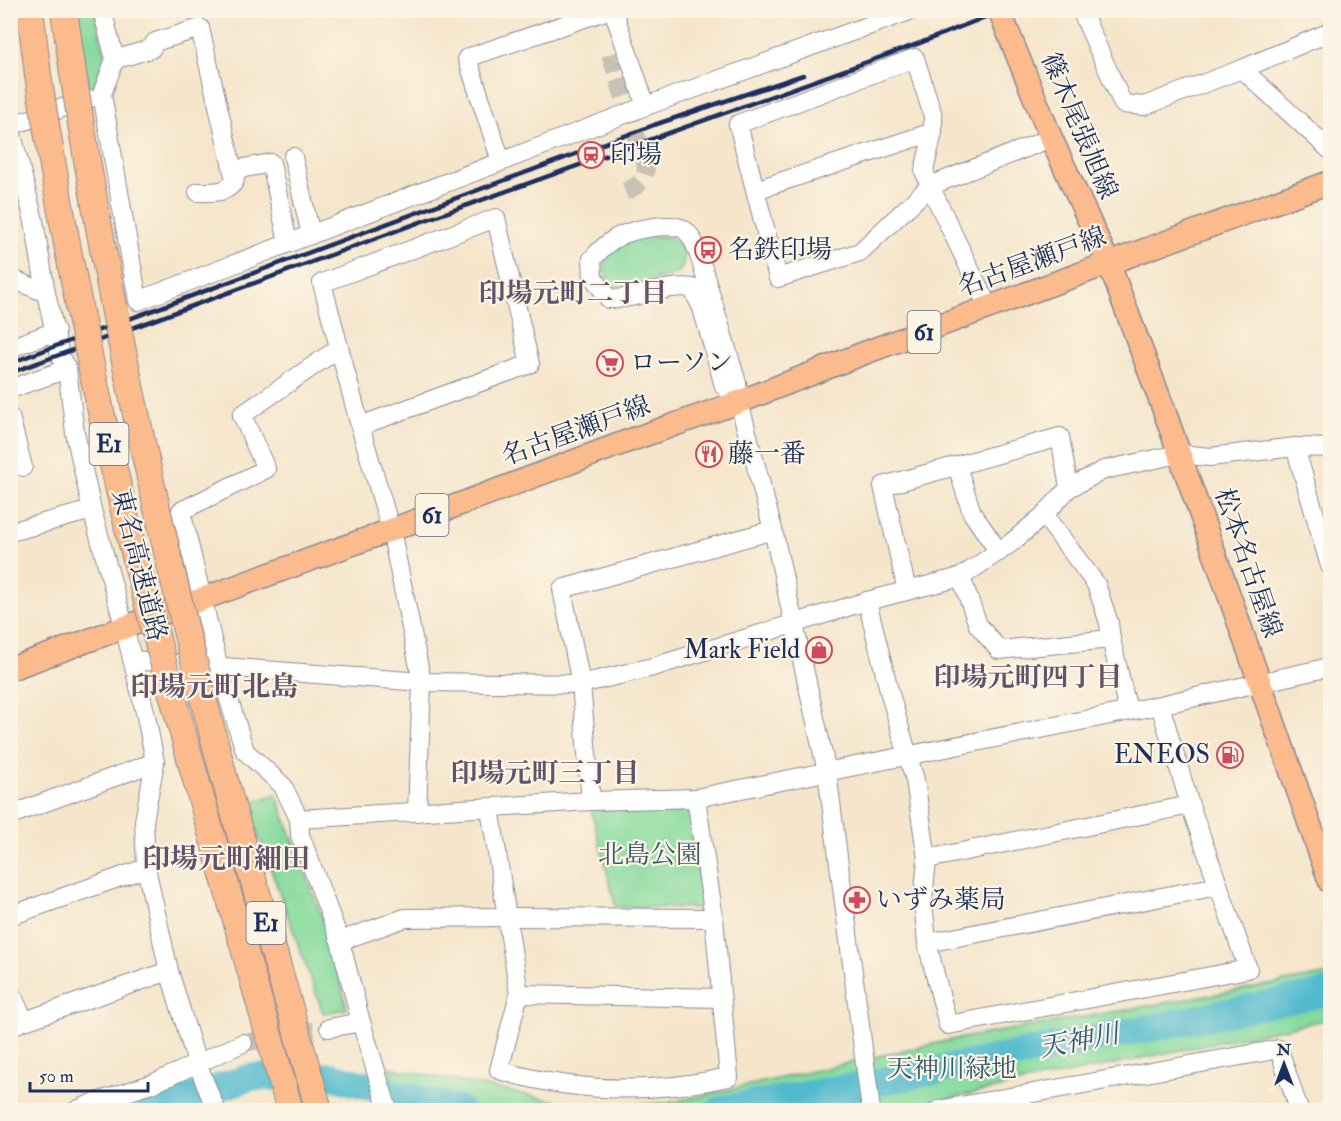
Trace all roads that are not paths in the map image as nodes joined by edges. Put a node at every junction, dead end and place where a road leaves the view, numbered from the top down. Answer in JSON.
{"nodes":[{"id":1,"x":30,"y":10,"type":"edge"},
{"id":2,"x":64,"y":10,"type":"edge"},
{"id":3,"x":102,"y":10,"type":"edge"},
{"id":4,"x":610,"y":10,"type":"edge"},
{"id":5,"x":912,"y":10,"type":"edge"},
{"id":6,"x":999,"y":10,"type":"edge"},
{"id":7,"x":1081,"y":10,"type":"edge"},
{"id":8,"x":1330,"y":32,"type":"edge"},
{"id":9,"x":115,"y":59,"type":"junction"},
{"id":10,"x":1242,"y":69,"type":"junction"},
{"id":11,"x":102,"y":94,"type":"junction"},
{"id":12,"x":646,"y":106,"type":"junction"},
{"id":13,"x":933,"y":132,"type":"junction"},
{"id":14,"x":11,"y":134,"type":"edge"},
{"id":15,"x":1051,"y":138,"type":"junction"},
{"id":16,"x":1330,"y":150,"type":"edge"},
{"id":17,"x":293,"y":157,"type":"dead end"},
{"id":18,"x":501,"y":161,"type":"junction"},
{"id":19,"x":234,"y":170,"type":"junction"},
{"id":20,"x":1330,"y":182,"type":"edge"},
{"id":21,"x":930,"y":186,"type":"junction"},
{"id":22,"x":756,"y":190,"type":"junction"},
{"id":23,"x":198,"y":192,"type":"dead end"},
{"id":24,"x":311,"y":235,"type":"junction"},
{"id":25,"x":288,"y":243,"type":"junction"},
{"id":26,"x":698,"y":254,"type":"junction"},
{"id":27,"x":1109,"y":264,"type":"junction"},
{"id":28,"x":10,"y":278,"type":"edge"},
{"id":29,"x":681,"y":286,"type":"junction"},
{"id":30,"x":46,"y":293,"type":"junction"},
{"id":31,"x":989,"y":309,"type":"junction"},
{"id":32,"x":56,"y":331,"type":"junction"},
{"id":33,"x":10,"y":348,"type":"edge"},
{"id":34,"x":339,"y":348,"type":"junction"},
{"id":35,"x":67,"y":369,"type":"junction"},
{"id":36,"x":10,"y":389,"type":"edge"},
{"id":37,"x":739,"y":402,"type":"junction"},
{"id":38,"x":10,"y":417,"type":"edge"},
{"id":39,"x":360,"y":426,"type":"junction"},
{"id":40,"x":1295,"y":447,"type":"junction"},
{"id":41,"x":1330,"y":448,"type":"edge"},
{"id":42,"x":1179,"y":454,"type":"junction"},
{"id":43,"x":957,"y":466,"type":"junction"},
{"id":44,"x":23,"y":467,"type":"dead end"},
{"id":45,"x":1069,"y":488,"type":"junction"},
{"id":46,"x":92,"y":510,"type":"junction"},
{"id":47,"x":1044,"y":515,"type":"junction"},
{"id":48,"x":391,"y":530,"type":"junction"},
{"id":49,"x":773,"y":530,"type":"junction"},
{"id":50,"x":10,"y":532,"type":"edge"},
{"id":51,"x":999,"y":552,"type":"junction"},
{"id":52,"x":1330,"y":566,"type":"edge"},
{"id":53,"x":961,"y":577,"type":"junction"},
{"id":54,"x":907,"y":591,"type":"junction"},
{"id":55,"x":201,"y":599,"type":"junction"},
{"id":56,"x":867,"y":601,"type":"junction"},
{"id":57,"x":794,"y":624,"type":"junction"},
{"id":58,"x":124,"y":626,"type":"junction"},
{"id":59,"x":1111,"y":639,"type":"junction"},
{"id":60,"x":132,"y":660,"type":"junction"},
{"id":61,"x":1330,"y":667,"type":"edge"},
{"id":62,"x":219,"y":668,"type":"junction"},
{"id":63,"x":10,"y":669,"type":"edge"},
{"id":64,"x":422,"y":682,"type":"junction"},
{"id":65,"x":1259,"y":682,"type":"junction"},
{"id":66,"x":581,"y":684,"type":"junction"},
{"id":67,"x":1160,"y":705,"type":"junction"},
{"id":68,"x":1128,"y":711,"type":"junction"},
{"id":69,"x":907,"y":756,"type":"junction"},
{"id":70,"x":154,"y":762,"type":"junction"},
{"id":71,"x":827,"y":772,"type":"junction"},
{"id":72,"x":696,"y":798,"type":"junction"},
{"id":73,"x":591,"y":801,"type":"junction"},
{"id":74,"x":1190,"y":805,"type":"junction"},
{"id":75,"x":490,"y":808,"type":"junction"},
{"id":76,"x":417,"y":812,"type":"junction"},
{"id":77,"x":10,"y":815,"type":"edge"},
{"id":78,"x":299,"y":819,"type":"junction"},
{"id":79,"x":927,"y":859,"type":"junction"},
{"id":80,"x":146,"y":868,"type":"junction"},
{"id":81,"x":1330,"y":882,"type":"edge"},
{"id":82,"x":1218,"y":886,"type":"junction"},
{"id":83,"x":10,"y":916,"type":"edge"},
{"id":84,"x":507,"y":916,"type":"junction"},
{"id":85,"x":714,"y":918,"type":"junction"},
{"id":86,"x":340,"y":941,"type":"junction"},
{"id":87,"x":927,"y":943,"type":"junction"},
{"id":88,"x":169,"y":971,"type":"junction"},
{"id":89,"x":10,"y":991,"type":"edge"},
{"id":90,"x":519,"y":994,"type":"junction"},
{"id":91,"x":721,"y":998,"type":"junction"},
{"id":92,"x":361,"y":1022,"type":"junction"},
{"id":93,"x":17,"y":1023,"type":"edge"},
{"id":94,"x":329,"y":1028,"type":"tunnel mouth"},
{"id":95,"x":243,"y":1043,"type":"tunnel mouth"},
{"id":96,"x":198,"y":1066,"type":"junction"},
{"id":97,"x":318,"y":1107,"type":"edge"},
{"id":98,"x":290,"y":1109,"type":"edge"},
{"id":99,"x":77,"y":1110,"type":"edge"},
{"id":100,"x":216,"y":1110,"type":"edge"},
{"id":101,"x":388,"y":1110,"type":"edge"},
{"id":102,"x":871,"y":1110,"type":"edge"},
{"id":103,"x":938,"y":1110,"type":"edge"},
{"id":104,"x":1299,"y":1110,"type":"edge"}],
"edges":[{"from":1,"to":98,"type":"highway","name":"東名高速道路","number":"E1","bridge":true},
{"from":2,"to":97,"type":"highway","name":"東名高速道路","number":"E1","bridge":true},
{"from":3,"to":9,"type":"street"},
{"from":4,"to":12,"type":"street"},
{"from":4,"to":18,"type":"street"},
{"from":5,"to":12,"type":"street"},
{"from":6,"to":15,"type":"main road","name":"篠木尾張旭線"},
{"from":7,"to":10,"type":"street"},
{"from":8,"to":10,"type":"street"},
{"from":9,"to":11,"type":"street"},
{"from":9,"to":19,"type":"street"},
{"from":10,"to":16,"type":"street"},
{"from":11,"to":14,"type":"street"},
{"from":11,"to":25,"type":"street"},
{"from":12,"to":18,"type":"street"},
{"from":13,"to":21,"type":"street"},
{"from":13,"to":22,"type":"street"},
{"from":13,"to":22,"type":"street"},
{"from":14,"to":30,"type":"street"},
{"from":15,"to":21,"type":"street"},
{"from":15,"to":27,"type":"main road","name":"篠木尾張旭線"},
{"from":17,"to":24,"type":"street"},
{"from":18,"to":24,"type":"street"},
{"from":19,"to":23,"type":"street"},
{"from":19,"to":25,"type":"street"},
{"from":20,"to":27,"type":"main road","name":"名古屋瀬戸線","number":"61"},
{"from":21,"to":22,"type":"street"},
{"from":21,"to":31,"type":"street"},
{"from":24,"to":25,"type":"street"},
{"from":26,"to":29,"type":"street"},
{"from":26,"to":29,"type":"street"},
{"from":26,"to":37,"type":"street"},
{"from":27,"to":31,"type":"main road","name":"名古屋瀬戸線","number":"61"},
{"from":27,"to":42,"type":"main road","name":"松本名古屋線"},
{"from":28,"to":30,"type":"street"},
{"from":29,"to":37,"type":"street"},
{"from":30,"to":32,"type":"street"},
{"from":31,"to":37,"type":"main road","name":"名古屋瀬戸線","number":"61"},
{"from":32,"to":33,"type":"street"},
{"from":32,"to":35,"type":"street"},
{"from":34,"to":39,"type":"street"},
{"from":34,"to":39,"type":"street"},
{"from":34,"to":55,"type":"street"},
{"from":35,"to":36,"type":"street"},
{"from":35,"to":46,"type":"street"},
{"from":37,"to":48,"type":"main road","name":"名古屋瀬戸線","number":"61"},
{"from":37,"to":49,"type":"street"},
{"from":38,"to":44,"type":"street"},
{"from":39,"to":48,"type":"street"},
{"from":40,"to":41,"type":"street"},
{"from":40,"to":42,"type":"street"},
{"from":40,"to":52,"type":"street"},
{"from":42,"to":45,"type":"street"},
{"from":42,"to":65,"type":"main road","name":"松本名古屋線"},
{"from":43,"to":45,"type":"street"},
{"from":43,"to":51,"type":"street"},
{"from":43,"to":54,"type":"street"},
{"from":45,"to":47,"type":"street"},
{"from":46,"to":50,"type":"street"},
{"from":46,"to":58,"type":"street"},
{"from":47,"to":51,"type":"street"},
{"from":47,"to":59,"type":"street"},
{"from":48,"to":55,"type":"main road","name":"名古屋瀬戸線","number":"61"},
{"from":48,"to":64,"type":"street"},
{"from":49,"to":57,"type":"street"},
{"from":49,"to":66,"type":"street"},
{"from":51,"to":53,"type":"street"},
{"from":53,"to":54,"type":"street"},
{"from":53,"to":59,"type":"street"},
{"from":54,"to":56,"type":"street"},
{"from":55,"to":58,"type":"main road","name":"名古屋瀬戸線","number":"61"},
{"from":55,"to":62,"type":"street"},
{"from":56,"to":57,"type":"street"},
{"from":56,"to":69,"type":"street"},
{"from":57,"to":66,"type":"street"},
{"from":57,"to":71,"type":"street"},
{"from":58,"to":60,"type":"street"},
{"from":58,"to":63,"type":"main road","name":"名古屋瀬戸線","number":"61"},
{"from":59,"to":68,"type":"street"},
{"from":60,"to":62,"type":"street"},
{"from":60,"to":70,"type":"street"},
{"from":61,"to":65,"type":"street"},
{"from":62,"to":64,"type":"street"},
{"from":62,"to":78,"type":"street"},
{"from":64,"to":66,"type":"street"},
{"from":64,"to":76,"type":"street"},
{"from":65,"to":67,"type":"street"},
{"from":65,"to":81,"type":"main road","name":"松本名古屋線"},
{"from":66,"to":73,"type":"street"},
{"from":67,"to":68,"type":"street"},
{"from":67,"to":74,"type":"street"},
{"from":68,"to":69,"type":"street"},
{"from":69,"to":71,"type":"street"},
{"from":69,"to":79,"type":"street"},
{"from":70,"to":77,"type":"street"},
{"from":70,"to":80,"type":"street"},
{"from":71,"to":72,"type":"street"},
{"from":71,"to":102,"type":"street"},
{"from":72,"to":73,"type":"street"},
{"from":72,"to":85,"type":"street"},
{"from":73,"to":75,"type":"street"},
{"from":74,"to":79,"type":"street"},
{"from":74,"to":82,"type":"street"},
{"from":75,"to":76,"type":"street"},
{"from":75,"to":84,"type":"street"},
{"from":76,"to":78,"type":"street"},
{"from":78,"to":86,"type":"street"},
{"from":79,"to":87,"type":"street"},
{"from":80,"to":83,"type":"street"},
{"from":80,"to":88,"type":"street"},
{"from":82,"to":87,"type":"street"},
{"from":82,"to":87,"type":"street"},
{"from":84,"to":85,"type":"street"},
{"from":84,"to":86,"type":"street"},
{"from":84,"to":90,"type":"street"},
{"from":85,"to":91,"type":"street"},
{"from":86,"to":92,"type":"street"},
{"from":88,"to":93,"type":"street"},
{"from":88,"to":96,"type":"street"},
{"from":89,"to":93,"type":"street"},
{"from":90,"to":91,"type":"street"},
{"from":90,"to":91,"type":"street"},
{"from":92,"to":94,"type":"street"},
{"from":92,"to":101,"type":"street"},
{"from":95,"to":96,"type":"street"},
{"from":96,"to":99,"type":"street"},
{"from":96,"to":100,"type":"street"},
{"from":103,"to":104,"type":"street"}]}
